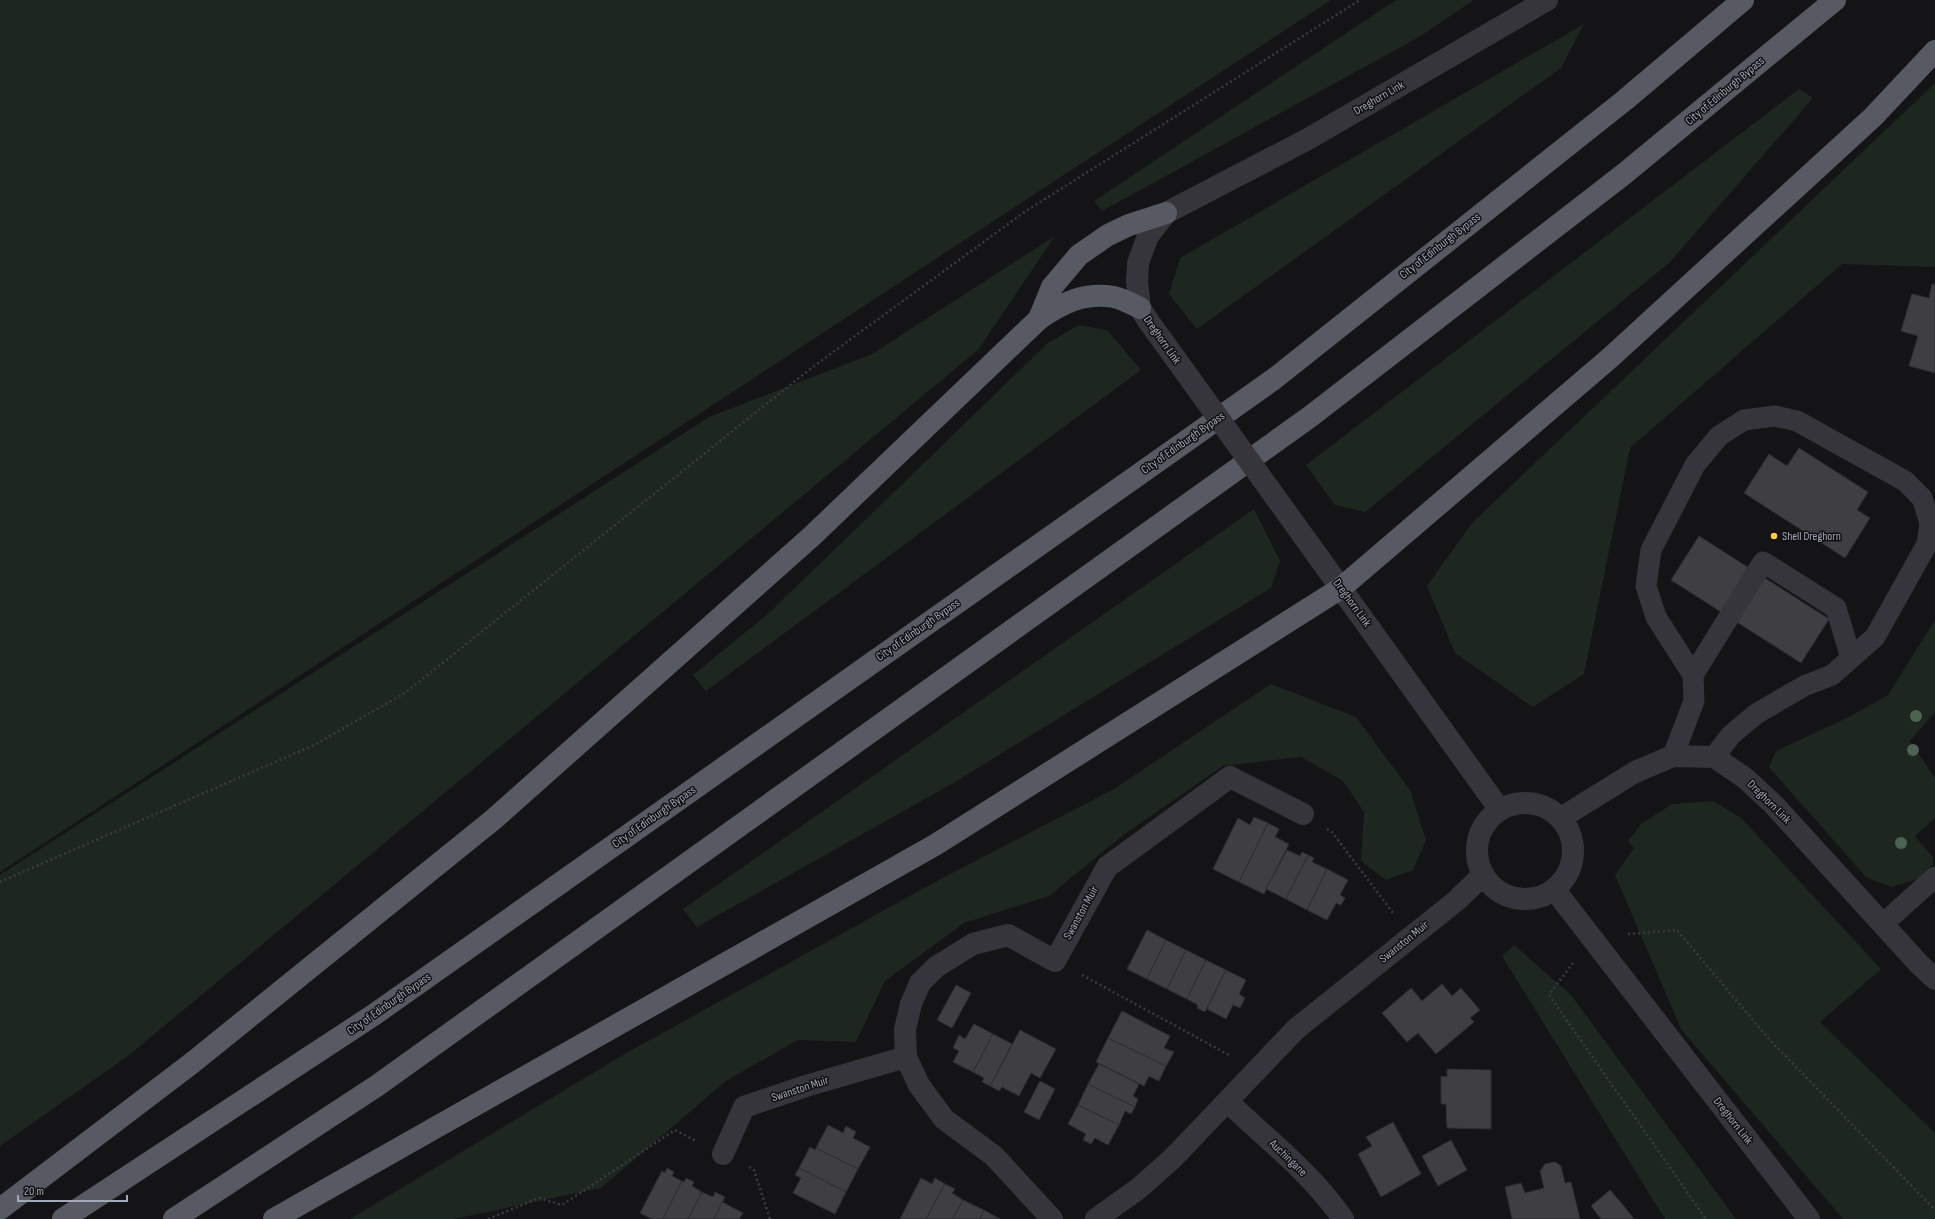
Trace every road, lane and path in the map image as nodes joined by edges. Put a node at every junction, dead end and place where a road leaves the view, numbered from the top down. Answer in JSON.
{"nodes":[{"id":1,"x":1360,"y":0,"type":"edge"},
{"id":2,"x":1547,"y":0,"type":"edge"},
{"id":3,"x":1743,"y":0,"type":"edge"},
{"id":4,"x":1835,"y":0,"type":"edge"},
{"id":5,"x":1935,"y":51,"type":"edge"},
{"id":6,"x":1166,"y":213,"type":"junction"},
{"id":7,"x":1140,"y":308,"type":"junction"},
{"id":8,"x":1039,"y":319,"type":"junction"},
{"id":9,"x":1341,"y":588,"type":"junction"},
{"id":10,"x":1851,"y":658,"type":"junction"},
{"id":11,"x":1693,"y":675,"type":"junction"},
{"id":12,"x":1673,"y":756,"type":"junction"},
{"id":13,"x":1714,"y":757,"type":"junction"},
{"id":14,"x":1500,"y":810,"type":"junction"},
{"id":15,"x":1303,"y":814,"type":"joint"},
{"id":16,"x":1561,"y":818,"type":"junction"},
{"id":17,"x":1483,"y":875,"type":"junction"},
{"id":18,"x":1935,"y":876,"type":"edge"},
{"id":19,"x":0,"y":882,"type":"edge"},
{"id":20,"x":1554,"y":889,"type":"junction"},
{"id":21,"x":1883,"y":924,"type":"junction"},
{"id":22,"x":1411,"y":936,"type":"junction"},
{"id":23,"x":1592,"y":937,"type":"junction"},
{"id":24,"x":1055,"y":961,"type":"junction"},
{"id":25,"x":1935,"y":979,"type":"edge"},
{"id":26,"x":906,"y":1057,"type":"junction"},
{"id":27,"x":1256,"y":1070,"type":"junction"},
{"id":28,"x":1228,"y":1102,"type":"junction"},
{"id":29,"x":723,"y":1154,"type":"junction"},
{"id":30,"x":0,"y":1209,"type":"edge"},
{"id":31,"x":1935,"y":1210,"type":"edge"},
{"id":32,"x":63,"y":1219,"type":"edge"},
{"id":33,"x":174,"y":1219,"type":"edge"},
{"id":34,"x":274,"y":1219,"type":"edge"},
{"id":35,"x":488,"y":1219,"type":"edge"},
{"id":36,"x":770,"y":1219,"type":"edge"},
{"id":37,"x":1052,"y":1219,"type":"edge"},
{"id":38,"x":1096,"y":1219,"type":"edge"},
{"id":39,"x":1343,"y":1219,"type":"edge"},
{"id":40,"x":1706,"y":1219,"type":"edge"},
{"id":41,"x":1809,"y":1219,"type":"edge"}],
"edges":[{"from":1,"to":19,"type":"path"},
{"from":2,"to":6,"type":"street","name":"Dreghorn Link"},
{"from":3,"to":32,"type":"highway","name":"City of Edinburgh Bypass"},
{"from":4,"to":33,"type":"highway","name":"City of Edinburgh Bypass"},
{"from":5,"to":9,"type":"highway"},
{"from":6,"to":7,"type":"street","name":"Dreghorn Link"},
{"from":6,"to":8,"type":"highway"},
{"from":7,"to":8,"type":"highway"},
{"from":7,"to":9,"type":"street","name":"Dreghorn Link","bridge":true},
{"from":8,"to":30,"type":"highway"},
{"from":9,"to":14,"type":"street","name":"Dreghorn Link"},
{"from":9,"to":34,"type":"highway"},
{"from":10,"to":11,"type":"lane"},
{"from":10,"to":11,"type":"lane"},
{"from":10,"to":13,"type":"lane"},
{"from":11,"to":12,"type":"lane"},
{"from":12,"to":13,"type":"street"},
{"from":12,"to":16,"type":"street"},
{"from":13,"to":21,"type":"street","name":"Dreghorn Link"},
{"from":14,"to":16,"type":"street"},
{"from":14,"to":17,"type":"street"},
{"from":15,"to":22,"type":"path"},
{"from":15,"to":24,"type":"street","name":"Swanston Muir"},
{"from":16,"to":20,"type":"street"},
{"from":17,"to":20,"type":"street"},
{"from":17,"to":22,"type":"street","name":"Swanston Muir"},
{"from":18,"to":21,"type":"lane"},
{"from":20,"to":23,"type":"street","name":"Dreghorn Link"},
{"from":21,"to":25,"type":"street","name":"Dreghorn Link"},
{"from":22,"to":27,"type":"street","name":"Swanston Muir"},
{"from":23,"to":31,"type":"path"},
{"from":23,"to":40,"type":"path"},
{"from":23,"to":41,"type":"street","name":"Dreghorn Link"},
{"from":24,"to":26,"type":"street"},
{"from":24,"to":27,"type":"path"},
{"from":26,"to":29,"type":"street","name":"Swanston Muir"},
{"from":26,"to":37,"type":"street"},
{"from":27,"to":28,"type":"street","name":"Swanston Muir"},
{"from":28,"to":38,"type":"street","name":"Swanston Muir"},
{"from":28,"to":39,"type":"street","name":"Auchingane"},
{"from":29,"to":35,"type":"path"},
{"from":29,"to":36,"type":"path"}]}
